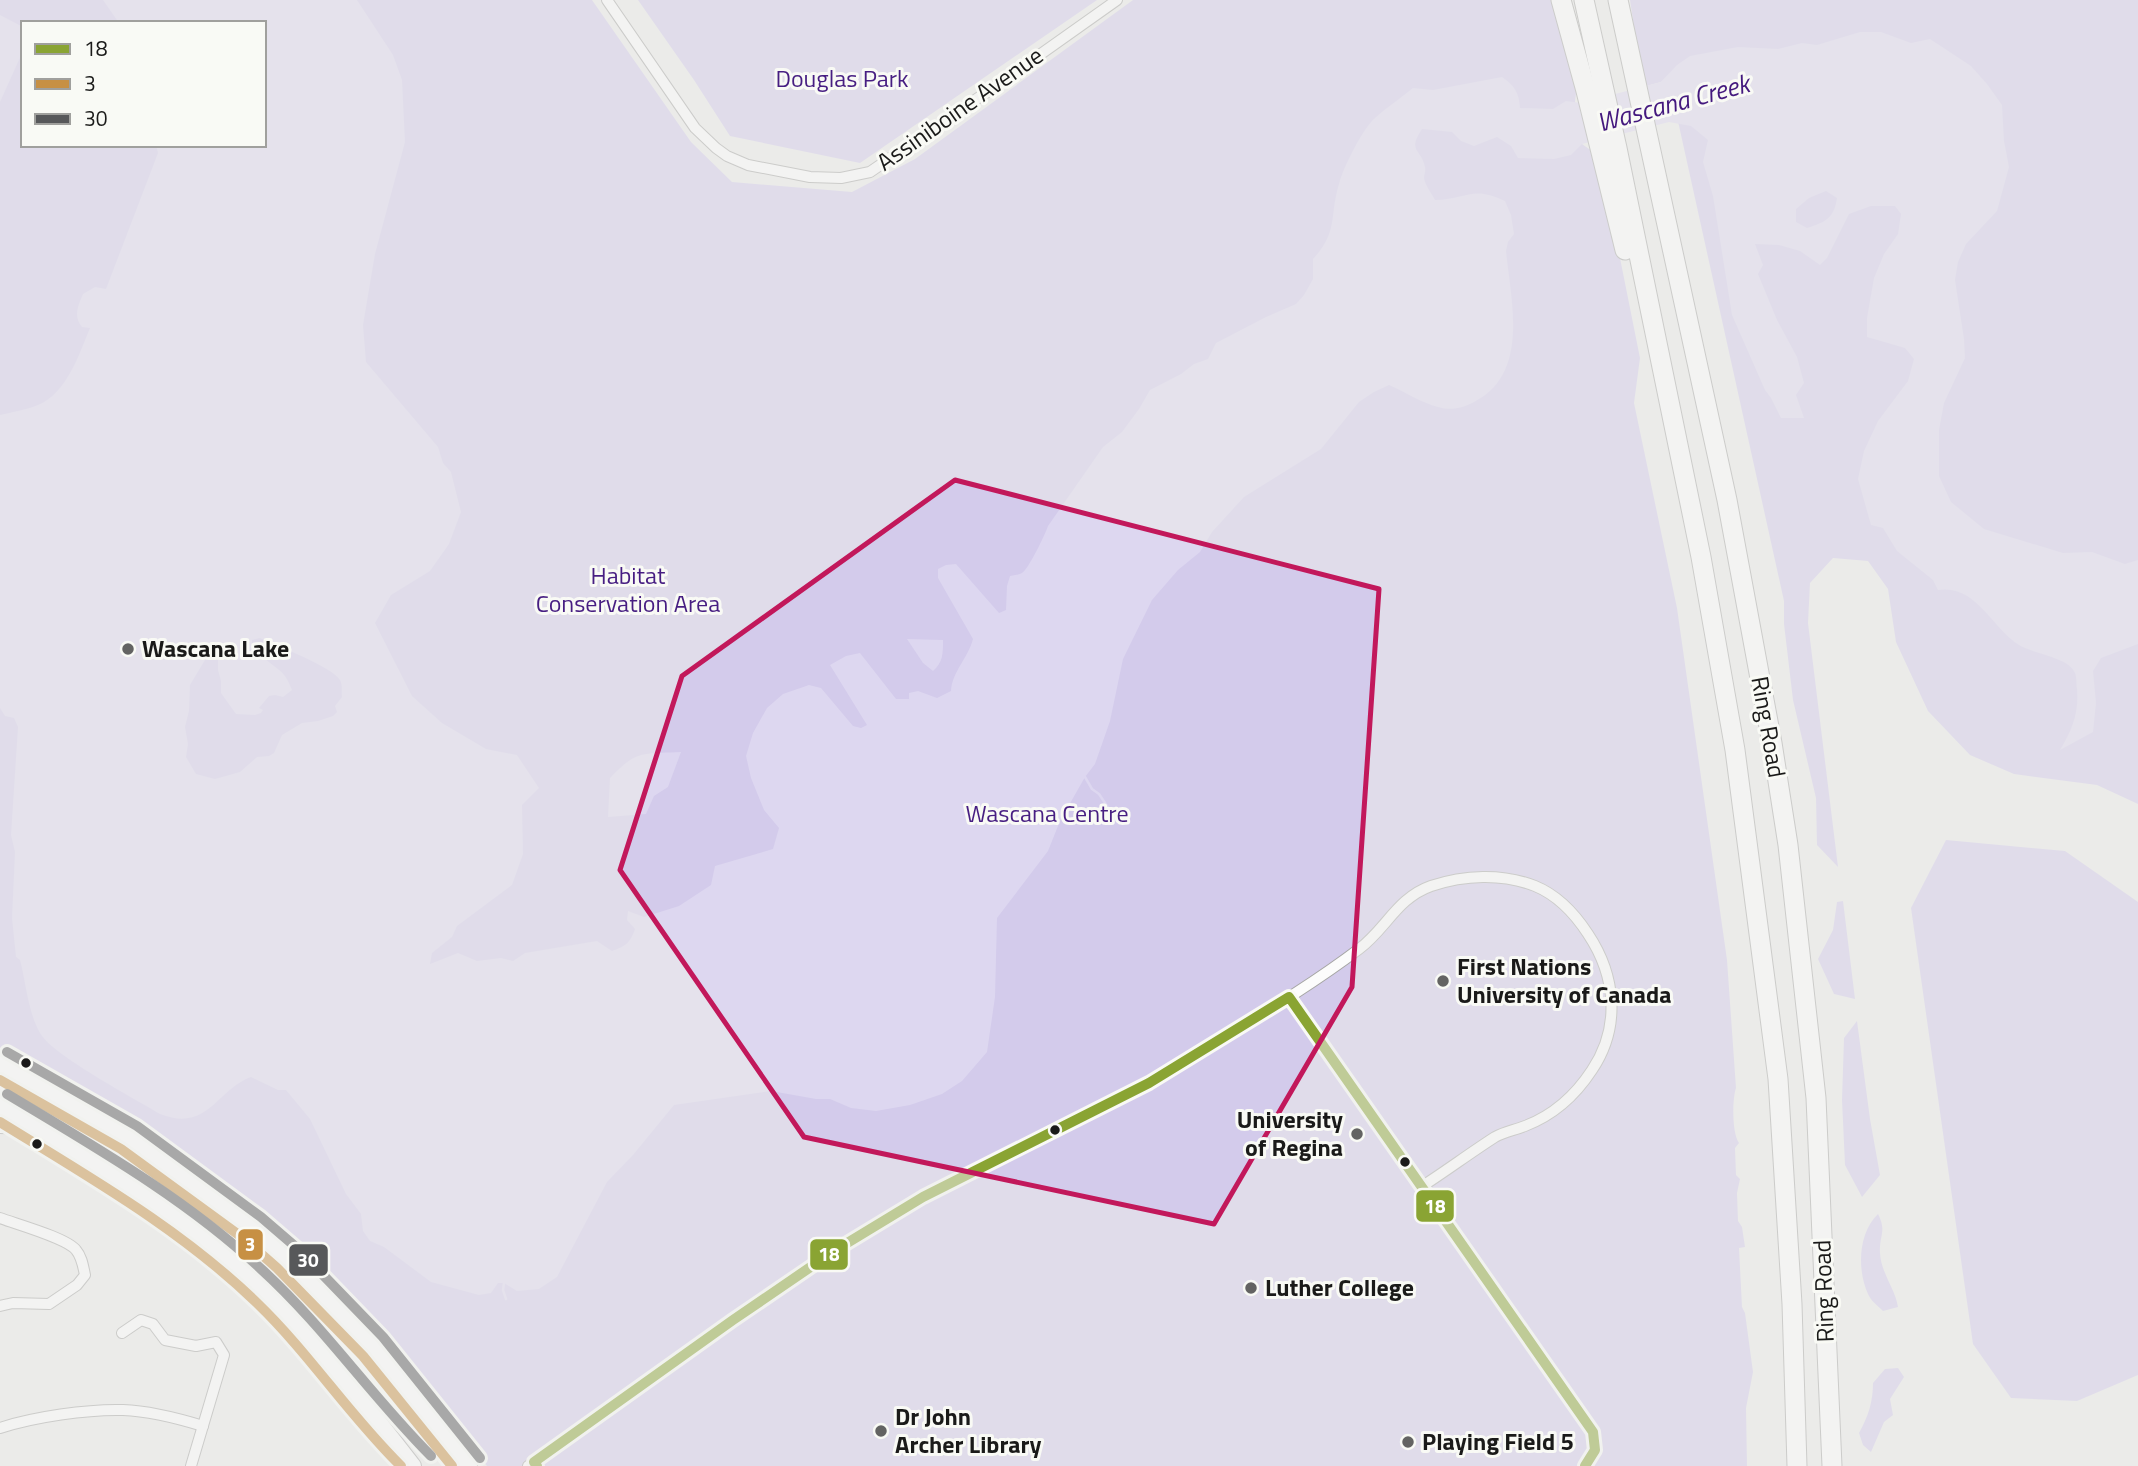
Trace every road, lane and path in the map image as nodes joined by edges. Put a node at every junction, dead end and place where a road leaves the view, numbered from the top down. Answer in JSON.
{"nodes":[{"id":1,"x":607,"y":0,"type":"edge"},
{"id":2,"x":1117,"y":0,"type":"edge"},
{"id":3,"x":1561,"y":0,"type":"edge"},
{"id":4,"x":1584,"y":0,"type":"edge"},
{"id":5,"x":1618,"y":0,"type":"edge"},
{"id":6,"x":1595,"y":86,"type":"junction"},
{"id":7,"x":1289,"y":997,"type":"junction"},
{"id":8,"x":0,"y":1064,"type":"edge"},
{"id":9,"x":0,"y":1106,"type":"edge"},
{"id":10,"x":0,"y":1125,"type":"edge"},
{"id":11,"x":32,"y":1126,"type":"junction"},
{"id":12,"x":1421,"y":1187,"type":"junction"},
{"id":13,"x":0,"y":1218,"type":"edge"},
{"id":14,"x":0,"y":1307,"type":"edge"},
{"id":15,"x":121,"y":1333,"type":"dead end"},
{"id":16,"x":381,"y":1425,"type":"junction"},
{"id":17,"x":203,"y":1426,"type":"junction"},
{"id":18,"x":0,"y":1428,"type":"edge"},
{"id":19,"x":533,"y":1465,"type":"edge"},
{"id":20,"x":191,"y":1466,"type":"edge"},
{"id":21,"x":412,"y":1466,"type":"edge"},
{"id":22,"x":421,"y":1466,"type":"edge"},
{"id":23,"x":469,"y":1466,"type":"edge"},
{"id":24,"x":1585,"y":1466,"type":"edge"},
{"id":25,"x":1797,"y":1466,"type":"edge"},
{"id":26,"x":1832,"y":1466,"type":"edge"}],
"edges":[{"from":1,"to":2,"type":"street","name":"Assiniboine Avenue"},
{"from":3,"to":6,"type":"highway"},
{"from":4,"to":6,"type":"highway"},
{"from":5,"to":26,"type":"highway","name":"Ring Road"},
{"from":6,"to":25,"type":"highway","name":"Ring Road"},
{"from":7,"to":12,"type":"street"},
{"from":7,"to":12,"type":"street"},
{"from":7,"to":19,"type":"street"},
{"from":8,"to":23,"type":"main road"},
{"from":9,"to":11,"type":"main road"},
{"from":10,"to":11,"type":"main road"},
{"from":11,"to":16,"type":"main road"},
{"from":12,"to":24,"type":"street"},
{"from":13,"to":14,"type":"street"},
{"from":15,"to":17,"type":"street"},
{"from":16,"to":21,"type":"main road"},
{"from":16,"to":22,"type":"main road"},
{"from":17,"to":18,"type":"street"},
{"from":17,"to":20,"type":"street"}]}
